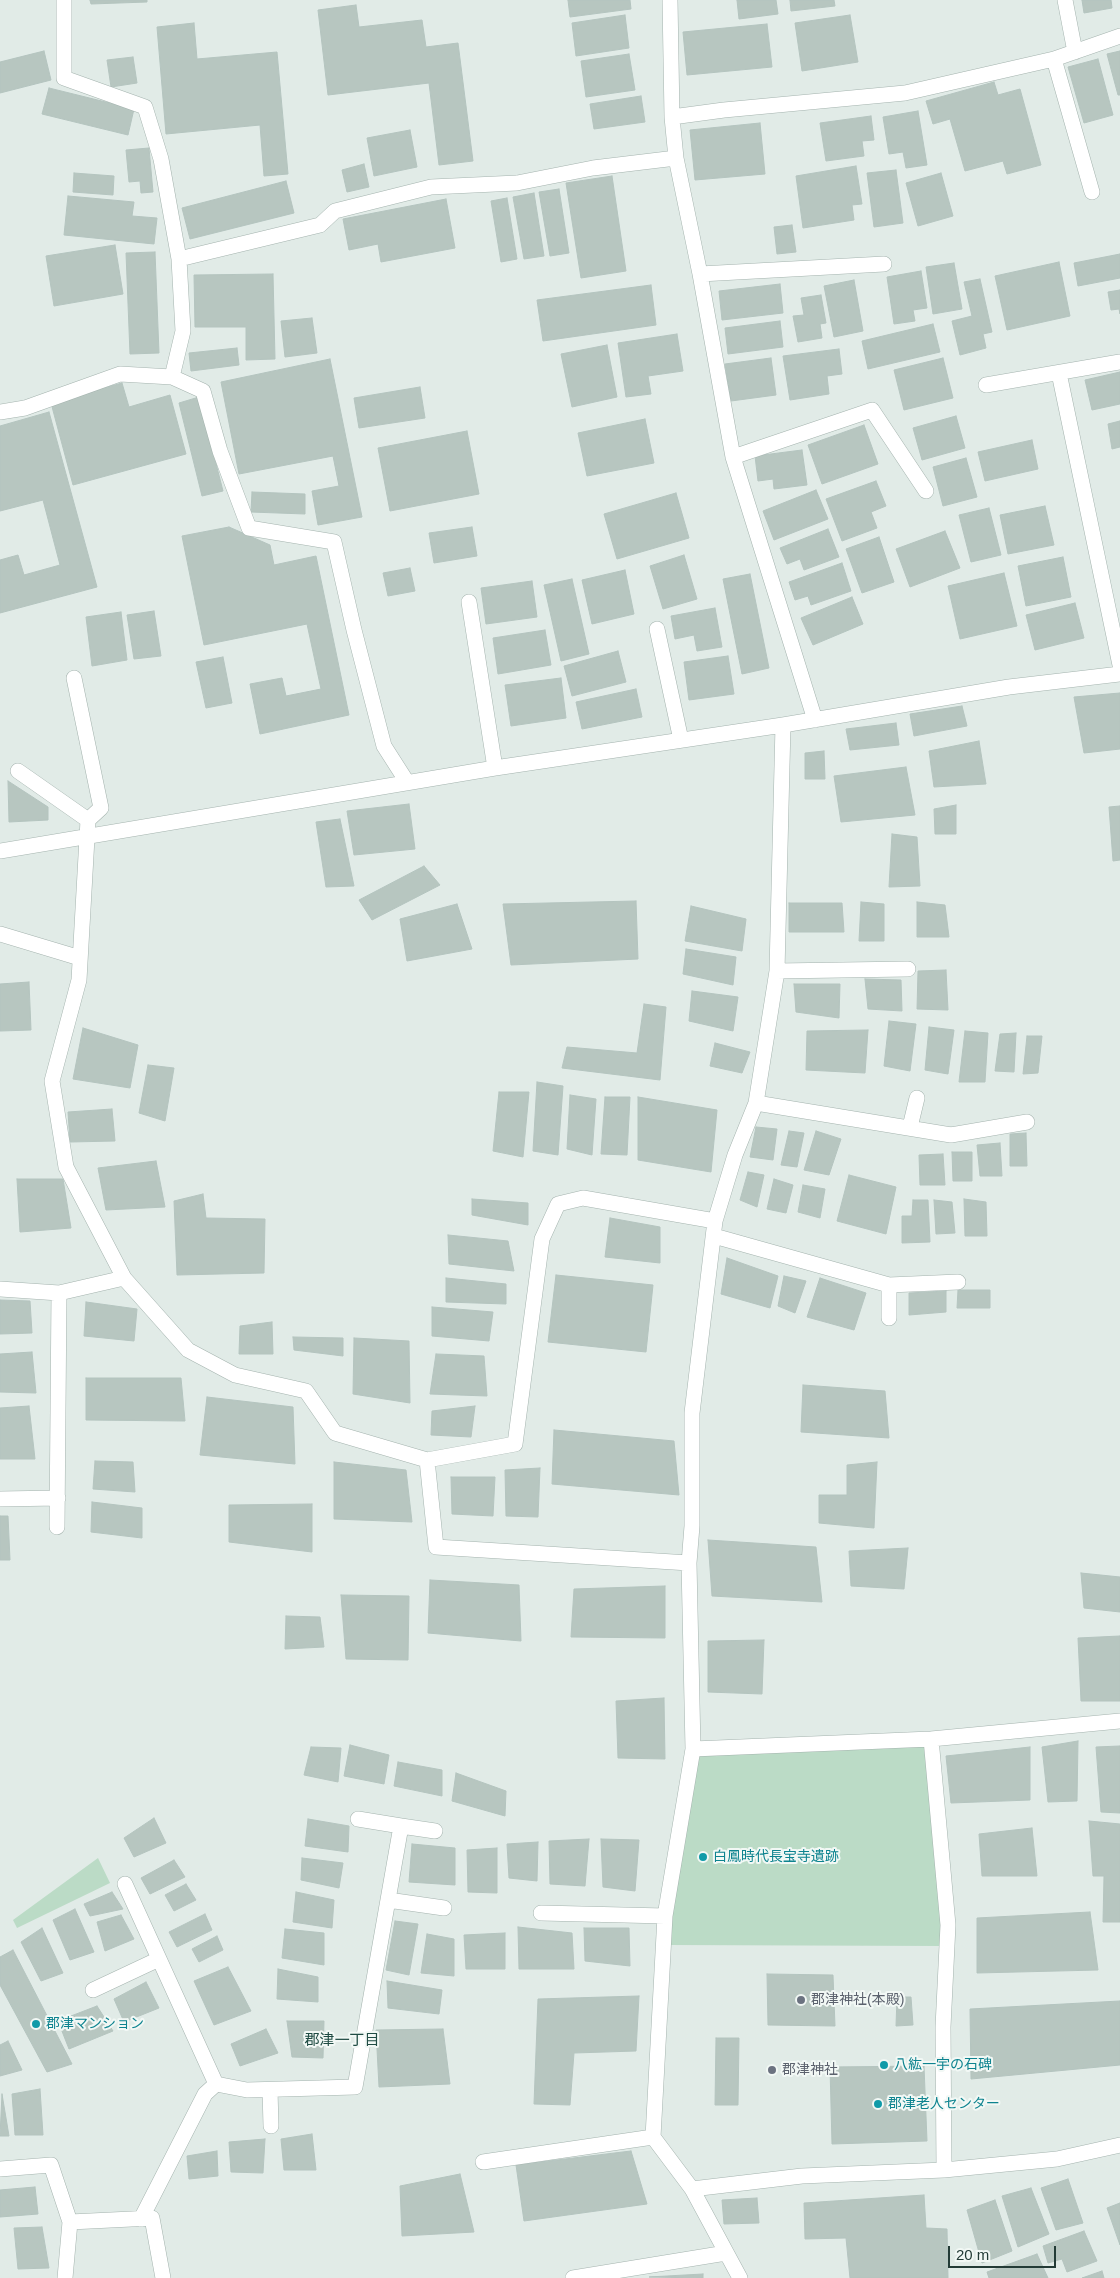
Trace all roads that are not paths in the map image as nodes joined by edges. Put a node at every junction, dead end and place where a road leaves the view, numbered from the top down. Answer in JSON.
{"nodes":[{"id":1,"x":64,"y":0,"type":"edge"},
{"id":2,"x":670,"y":0,"type":"edge"},
{"id":3,"x":1065,"y":0,"type":"edge"},
{"id":4,"x":1120,"y":36,"type":"edge"},
{"id":5,"x":1075,"y":52,"type":"junction"},
{"id":6,"x":1054,"y":59,"type":"junction"},
{"id":7,"x":672,"y":117,"type":"junction"},
{"id":8,"x":676,"y":158,"type":"junction"},
{"id":9,"x":1092,"y":192,"type":"dead end"},
{"id":10,"x":179,"y":259,"type":"junction"},
{"id":11,"x":884,"y":264,"type":"dead end"},
{"id":12,"x":700,"y":274,"type":"junction"},
{"id":13,"x":1120,"y":362,"type":"edge"},
{"id":14,"x":1059,"y":373,"type":"junction"},
{"id":15,"x":172,"y":377,"type":"junction"},
{"id":16,"x":986,"y":385,"type":"dead end"},
{"id":17,"x":0,"y":412,"type":"edge"},
{"id":18,"x":733,"y":457,"type":"junction"},
{"id":19,"x":926,"y":491,"type":"dead end"},
{"id":20,"x":469,"y":602,"type":"dead end"},
{"id":21,"x":657,"y":629,"type":"dead end"},
{"id":22,"x":1120,"y":665,"type":"edge"},
{"id":23,"x":1120,"y":674,"type":"edge"},
{"id":24,"x":74,"y":678,"type":"dead end"},
{"id":25,"x":815,"y":720,"type":"junction"},
{"id":26,"x":783,"y":725,"type":"junction"},
{"id":27,"x":681,"y":740,"type":"junction"},
{"id":28,"x":496,"y":768,"type":"junction"},
{"id":29,"x":18,"y":771,"type":"dead end"},
{"id":30,"x":407,"y":782,"type":"junction"},
{"id":31,"x":88,"y":828,"type":"junction"},
{"id":32,"x":0,"y":852,"type":"edge"},
{"id":33,"x":0,"y":934,"type":"edge"},
{"id":34,"x":80,"y":958,"type":"junction"},
{"id":35,"x":908,"y":969,"type":"dead end"},
{"id":36,"x":777,"y":971,"type":"junction"},
{"id":37,"x":917,"y":1098,"type":"dead end"},
{"id":38,"x":756,"y":1103,"type":"junction"},
{"id":39,"x":1027,"y":1122,"type":"dead end"},
{"id":40,"x":910,"y":1127,"type":"junction"},
{"id":41,"x":715,"y":1229,"type":"junction"},
{"id":42,"x":124,"y":1278,"type":"junction"},
{"id":43,"x":958,"y":1282,"type":"dead end"},
{"id":44,"x":888,"y":1285,"type":"junction"},
{"id":45,"x":0,"y":1289,"type":"edge"},
{"id":46,"x":59,"y":1293,"type":"junction"},
{"id":47,"x":888,"y":1318,"type":"dead end"},
{"id":48,"x":427,"y":1460,"type":"junction"},
{"id":49,"x":0,"y":1498,"type":"edge"},
{"id":50,"x":58,"y":1498,"type":"junction"},
{"id":51,"x":58,"y":1527,"type":"dead end"},
{"id":52,"x":689,"y":1563,"type":"junction"},
{"id":53,"x":1120,"y":1722,"type":"edge"},
{"id":54,"x":930,"y":1739,"type":"junction"},
{"id":55,"x":693,"y":1749,"type":"junction"},
{"id":56,"x":358,"y":1819,"type":"dead end"},
{"id":57,"x":401,"y":1826,"type":"junction"},
{"id":58,"x":435,"y":1831,"type":"dead end"},
{"id":59,"x":125,"y":1884,"type":"dead end"},
{"id":60,"x":388,"y":1900,"type":"junction"},
{"id":61,"x":444,"y":1908,"type":"dead end"},
{"id":62,"x":542,"y":1913,"type":"dead end"},
{"id":63,"x":664,"y":1916,"type":"junction"},
{"id":64,"x":159,"y":1959,"type":"junction"},
{"id":65,"x":93,"y":1990,"type":"dead end"},
{"id":66,"x":216,"y":2084,"type":"junction"},
{"id":67,"x":270,"y":2090,"type":"junction"},
{"id":68,"x":270,"y":2126,"type":"dead end"},
{"id":69,"x":653,"y":2137,"type":"junction"},
{"id":70,"x":1120,"y":2145,"type":"edge"},
{"id":71,"x":483,"y":2162,"type":"dead end"},
{"id":72,"x":0,"y":2169,"type":"edge"},
{"id":73,"x":944,"y":2170,"type":"junction"},
{"id":74,"x":692,"y":2189,"type":"junction"},
{"id":75,"x":140,"y":2218,"type":"junction"},
{"id":76,"x":70,"y":2222,"type":"junction"},
{"id":77,"x":726,"y":2253,"type":"junction"},
{"id":78,"x":65,"y":2278,"type":"edge"},
{"id":79,"x":163,"y":2278,"type":"edge"},
{"id":80,"x":573,"y":2278,"type":"edge"},
{"id":81,"x":740,"y":2278,"type":"edge"}],
"edges":[{"from":1,"to":10,"type":"street"},
{"from":2,"to":7,"type":"street"},
{"from":3,"to":5,"type":"street"},
{"from":4,"to":5,"type":"street"},
{"from":5,"to":6,"type":"street"},
{"from":6,"to":7,"type":"street"},
{"from":6,"to":9,"type":"street"},
{"from":7,"to":8,"type":"street"},
{"from":8,"to":10,"type":"street"},
{"from":8,"to":12,"type":"street"},
{"from":10,"to":15,"type":"street"},
{"from":11,"to":12,"type":"street"},
{"from":12,"to":18,"type":"street"},
{"from":13,"to":14,"type":"street"},
{"from":14,"to":16,"type":"street"},
{"from":14,"to":22,"type":"street"},
{"from":15,"to":17,"type":"street"},
{"from":15,"to":30,"type":"street"},
{"from":18,"to":19,"type":"street"},
{"from":18,"to":25,"type":"street"},
{"from":20,"to":28,"type":"street"},
{"from":21,"to":27,"type":"street"},
{"from":23,"to":25,"type":"street"},
{"from":24,"to":31,"type":"street"},
{"from":25,"to":26,"type":"street"},
{"from":26,"to":27,"type":"street"},
{"from":26,"to":36,"type":"street"},
{"from":27,"to":28,"type":"street"},
{"from":28,"to":30,"type":"street"},
{"from":29,"to":31,"type":"street"},
{"from":30,"to":31,"type":"street"},
{"from":31,"to":32,"type":"street"},
{"from":31,"to":34,"type":"street"},
{"from":33,"to":34,"type":"street"},
{"from":34,"to":42,"type":"street"},
{"from":35,"to":36,"type":"street"},
{"from":36,"to":38,"type":"street"},
{"from":37,"to":40,"type":"street"},
{"from":38,"to":40,"type":"street"},
{"from":38,"to":41,"type":"street"},
{"from":39,"to":40,"type":"street"},
{"from":41,"to":44,"type":"street"},
{"from":41,"to":48,"type":"street"},
{"from":41,"to":52,"type":"street"},
{"from":42,"to":46,"type":"street"},
{"from":42,"to":48,"type":"street"},
{"from":43,"to":44,"type":"street"},
{"from":44,"to":47,"type":"street"},
{"from":45,"to":46,"type":"street"},
{"from":46,"to":50,"type":"street"},
{"from":48,"to":52,"type":"street"},
{"from":49,"to":50,"type":"street"},
{"from":50,"to":51,"type":"street"},
{"from":52,"to":55,"type":"street"},
{"from":53,"to":54,"type":"street"},
{"from":54,"to":55,"type":"street"},
{"from":54,"to":73,"type":"street"},
{"from":55,"to":63,"type":"street"},
{"from":56,"to":57,"type":"street"},
{"from":57,"to":58,"type":"street"},
{"from":57,"to":60,"type":"street"},
{"from":59,"to":64,"type":"street"},
{"from":60,"to":61,"type":"street"},
{"from":60,"to":67,"type":"street"},
{"from":62,"to":63,"type":"street"},
{"from":63,"to":69,"type":"street"},
{"from":64,"to":65,"type":"street"},
{"from":64,"to":66,"type":"street"},
{"from":66,"to":67,"type":"street"},
{"from":66,"to":75,"type":"street"},
{"from":67,"to":68,"type":"street"},
{"from":69,"to":71,"type":"street"},
{"from":69,"to":74,"type":"street"},
{"from":70,"to":73,"type":"street"},
{"from":72,"to":76,"type":"street"},
{"from":73,"to":74,"type":"street"},
{"from":74,"to":77,"type":"street"},
{"from":75,"to":76,"type":"street"},
{"from":75,"to":79,"type":"street"},
{"from":76,"to":78,"type":"street"},
{"from":77,"to":80,"type":"street"},
{"from":77,"to":81,"type":"street"}]}
